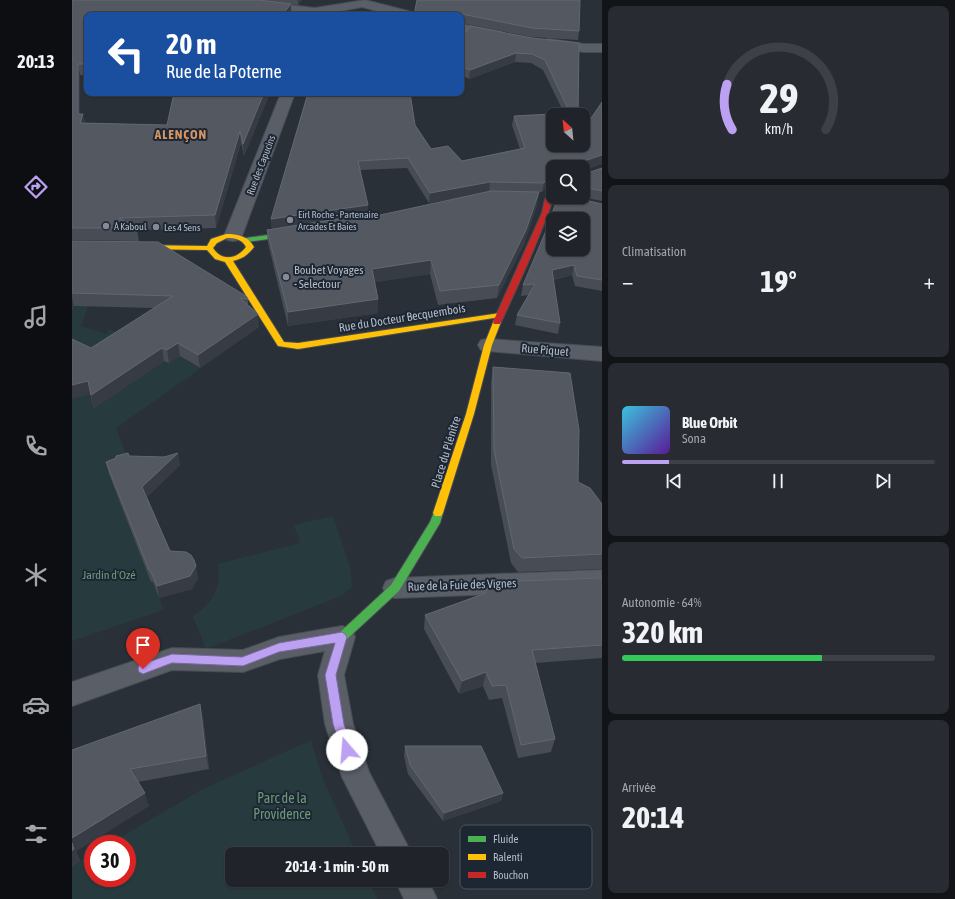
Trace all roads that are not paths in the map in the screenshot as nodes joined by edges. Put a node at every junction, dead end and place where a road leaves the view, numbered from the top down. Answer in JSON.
{"nodes":[{"id":1,"x":215,"y":0,"type":"edge"},
{"id":2,"x":362,"y":1,"type":"edge"},
{"id":3,"x":307,"y":12,"type":"edge"},
{"id":4,"x":319,"y":12,"type":"edge"},
{"id":5,"x":397,"y":12,"type":"edge"},
{"id":6,"x":464,"y":29,"type":"edge"},
{"id":7,"x":506,"y":37,"type":"edge"},
{"id":8,"x":537,"y":42,"type":"edge"},
{"id":9,"x":602,"y":48,"type":"edge"},
{"id":10,"x":287,"y":96,"type":"edge"},
{"id":11,"x":547,"y":204,"type":"edge"},
{"id":12,"x":308,"y":231,"type":"edge"},
{"id":13,"x":240,"y":238,"type":"junction"},
{"id":14,"x":128,"y":247,"type":"edge"},
{"id":15,"x":209,"y":248,"type":"junction"},
{"id":16,"x":228,"y":260,"type":"junction"},
{"id":17,"x":500,"y":315,"type":"junction"},
{"id":18,"x":488,"y":345,"type":"junction"},
{"id":19,"x":602,"y":354,"type":"edge"},
{"id":20,"x":602,"y":580,"type":"edge"},
{"id":21,"x":395,"y":588,"type":"junction"},
{"id":22,"x":342,"y":637,"type":"junction"},
{"id":23,"x":72,"y":694,"type":"edge"},
{"id":24,"x":393,"y":847,"type":"edge"},
{"id":25,"x":415,"y":887,"type":"edge"},
{"id":26,"x":421,"y":899,"type":"edge"}],
"edges":[{"from":1,"to":3,"type":"street"},
{"from":2,"to":4,"type":"street"},
{"from":2,"to":5,"type":"street"},
{"from":6,"to":7,"type":"street"},
{"from":8,"to":9,"type":"street"},
{"from":10,"to":13,"type":"street","name":"Rue des Capucins"},
{"from":11,"to":17,"type":"street"},
{"from":12,"to":13,"type":"street"},
{"from":13,"to":15,"type":"street"},
{"from":13,"to":16,"type":"street"},
{"from":14,"to":15,"type":"street"},
{"from":15,"to":16,"type":"street"},
{"from":16,"to":17,"type":"street","name":"Rue du Docteur Becquembois"},
{"from":17,"to":18,"type":"street","name":"Place du Plénître"},
{"from":18,"to":19,"type":"street","name":"Rue Piquet"},
{"from":18,"to":21,"type":"street","name":"Place du Plénître"},
{"from":20,"to":21,"type":"street","name":"Rue de la Fuie des Vignes"},
{"from":21,"to":22,"type":"street","name":"Rue de la Fuie des Vignes"},
{"from":22,"to":23,"type":"street"},
{"from":22,"to":24,"type":"street"},
{"from":25,"to":26,"type":"street"}]}
